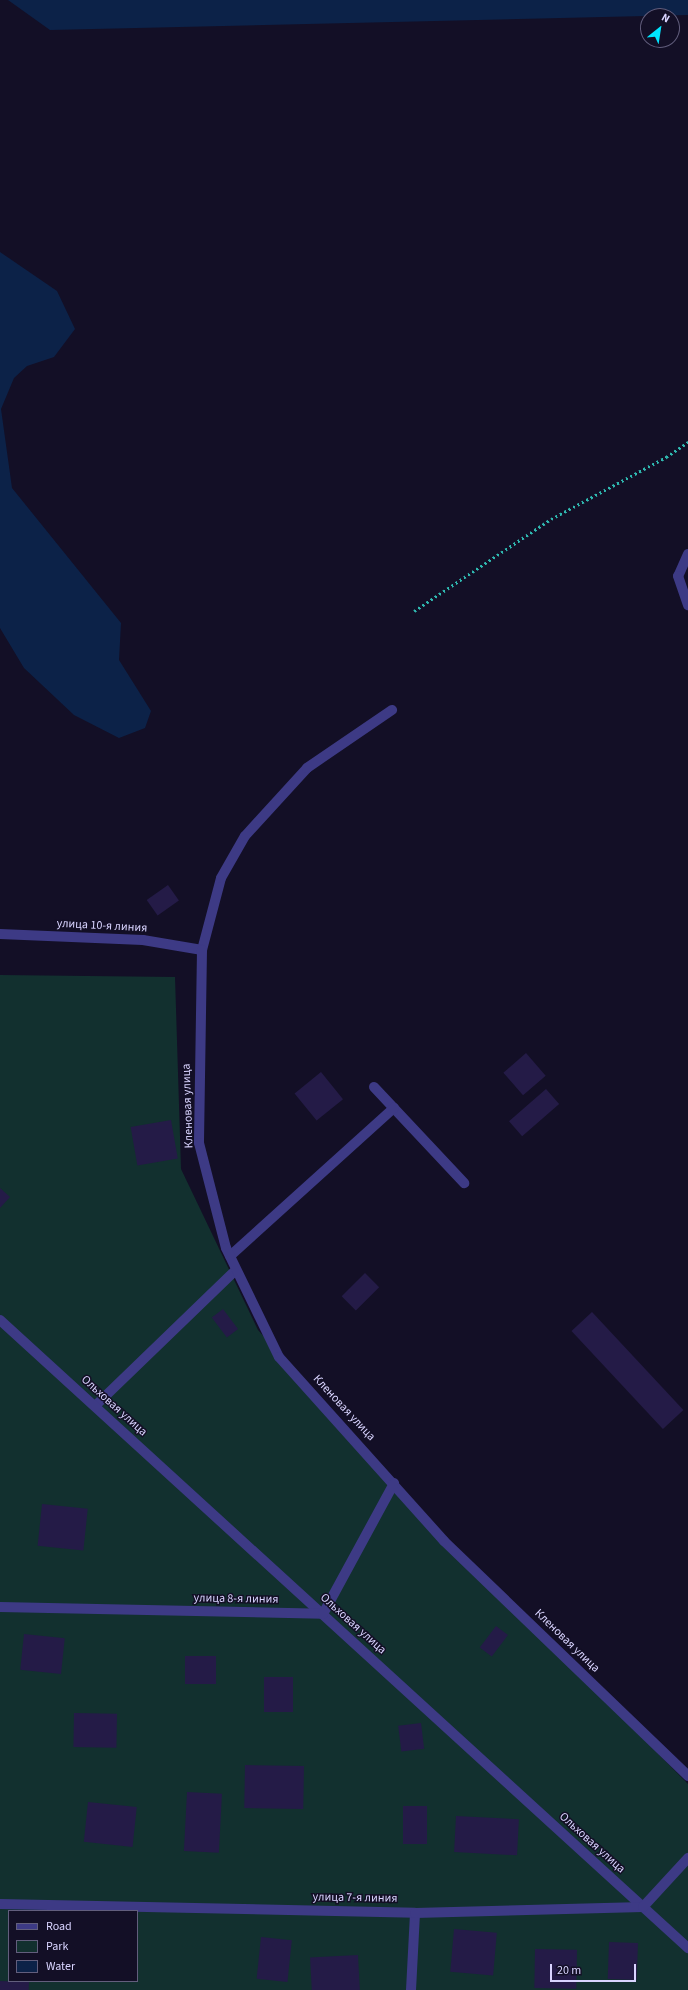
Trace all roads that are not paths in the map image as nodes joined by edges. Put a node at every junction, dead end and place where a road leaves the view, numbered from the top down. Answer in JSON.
{"nodes":[{"id":1,"x":688,"y":554,"type":"edge"},
{"id":2,"x":688,"y":605,"type":"edge"},
{"id":3,"x":392,"y":710,"type":"dead end"},
{"id":4,"x":0,"y":934,"type":"edge"},
{"id":5,"x":202,"y":950,"type":"junction"},
{"id":6,"x":374,"y":1087,"type":"dead end"},
{"id":7,"x":394,"y":1108,"type":"junction"},
{"id":8,"x":464,"y":1183,"type":"dead end"},
{"id":9,"x":230,"y":1256,"type":"junction"},
{"id":10,"x":235,"y":1270,"type":"junction"},
{"id":11,"x":0,"y":1320,"type":"edge"},
{"id":12,"x":94,"y":1406,"type":"junction"},
{"id":13,"x":394,"y":1483,"type":"junction"},
{"id":14,"x":0,"y":1607,"type":"edge"},
{"id":15,"x":323,"y":1614,"type":"junction"},
{"id":16,"x":688,"y":1776,"type":"edge"},
{"id":17,"x":688,"y":1858,"type":"edge"},
{"id":18,"x":0,"y":1904,"type":"edge"},
{"id":19,"x":643,"y":1907,"type":"junction"},
{"id":20,"x":415,"y":1913,"type":"junction"},
{"id":21,"x":688,"y":1948,"type":"edge"},
{"id":22,"x":411,"y":1990,"type":"edge"}],
"edges":[{"from":1,"to":2,"type":"street"},
{"from":3,"to":5,"type":"street","name":"Кленовая улица"},
{"from":4,"to":5,"type":"street","name":"улица 10-я линия"},
{"from":5,"to":9,"type":"street","name":"Кленовая улица"},
{"from":6,"to":7,"type":"street"},
{"from":7,"to":8,"type":"street"},
{"from":7,"to":9,"type":"street"},
{"from":9,"to":10,"type":"street","name":"Кленовая улица"},
{"from":10,"to":12,"type":"street"},
{"from":10,"to":13,"type":"street","name":"Кленовая улица"},
{"from":11,"to":12,"type":"street","name":"Ольховая улица"},
{"from":12,"to":15,"type":"street","name":"Ольховая улица"},
{"from":13,"to":15,"type":"street"},
{"from":13,"to":16,"type":"street","name":"Кленовая улица"},
{"from":14,"to":15,"type":"street","name":"улица 8-я линия"},
{"from":15,"to":19,"type":"street","name":"Ольховая улица"},
{"from":17,"to":19,"type":"street"},
{"from":18,"to":20,"type":"street","name":"улица 7-я линия"},
{"from":19,"to":20,"type":"street","name":"улица 7-я линия"},
{"from":19,"to":21,"type":"street","name":"Ольховая улица"},
{"from":20,"to":22,"type":"street"}]}
